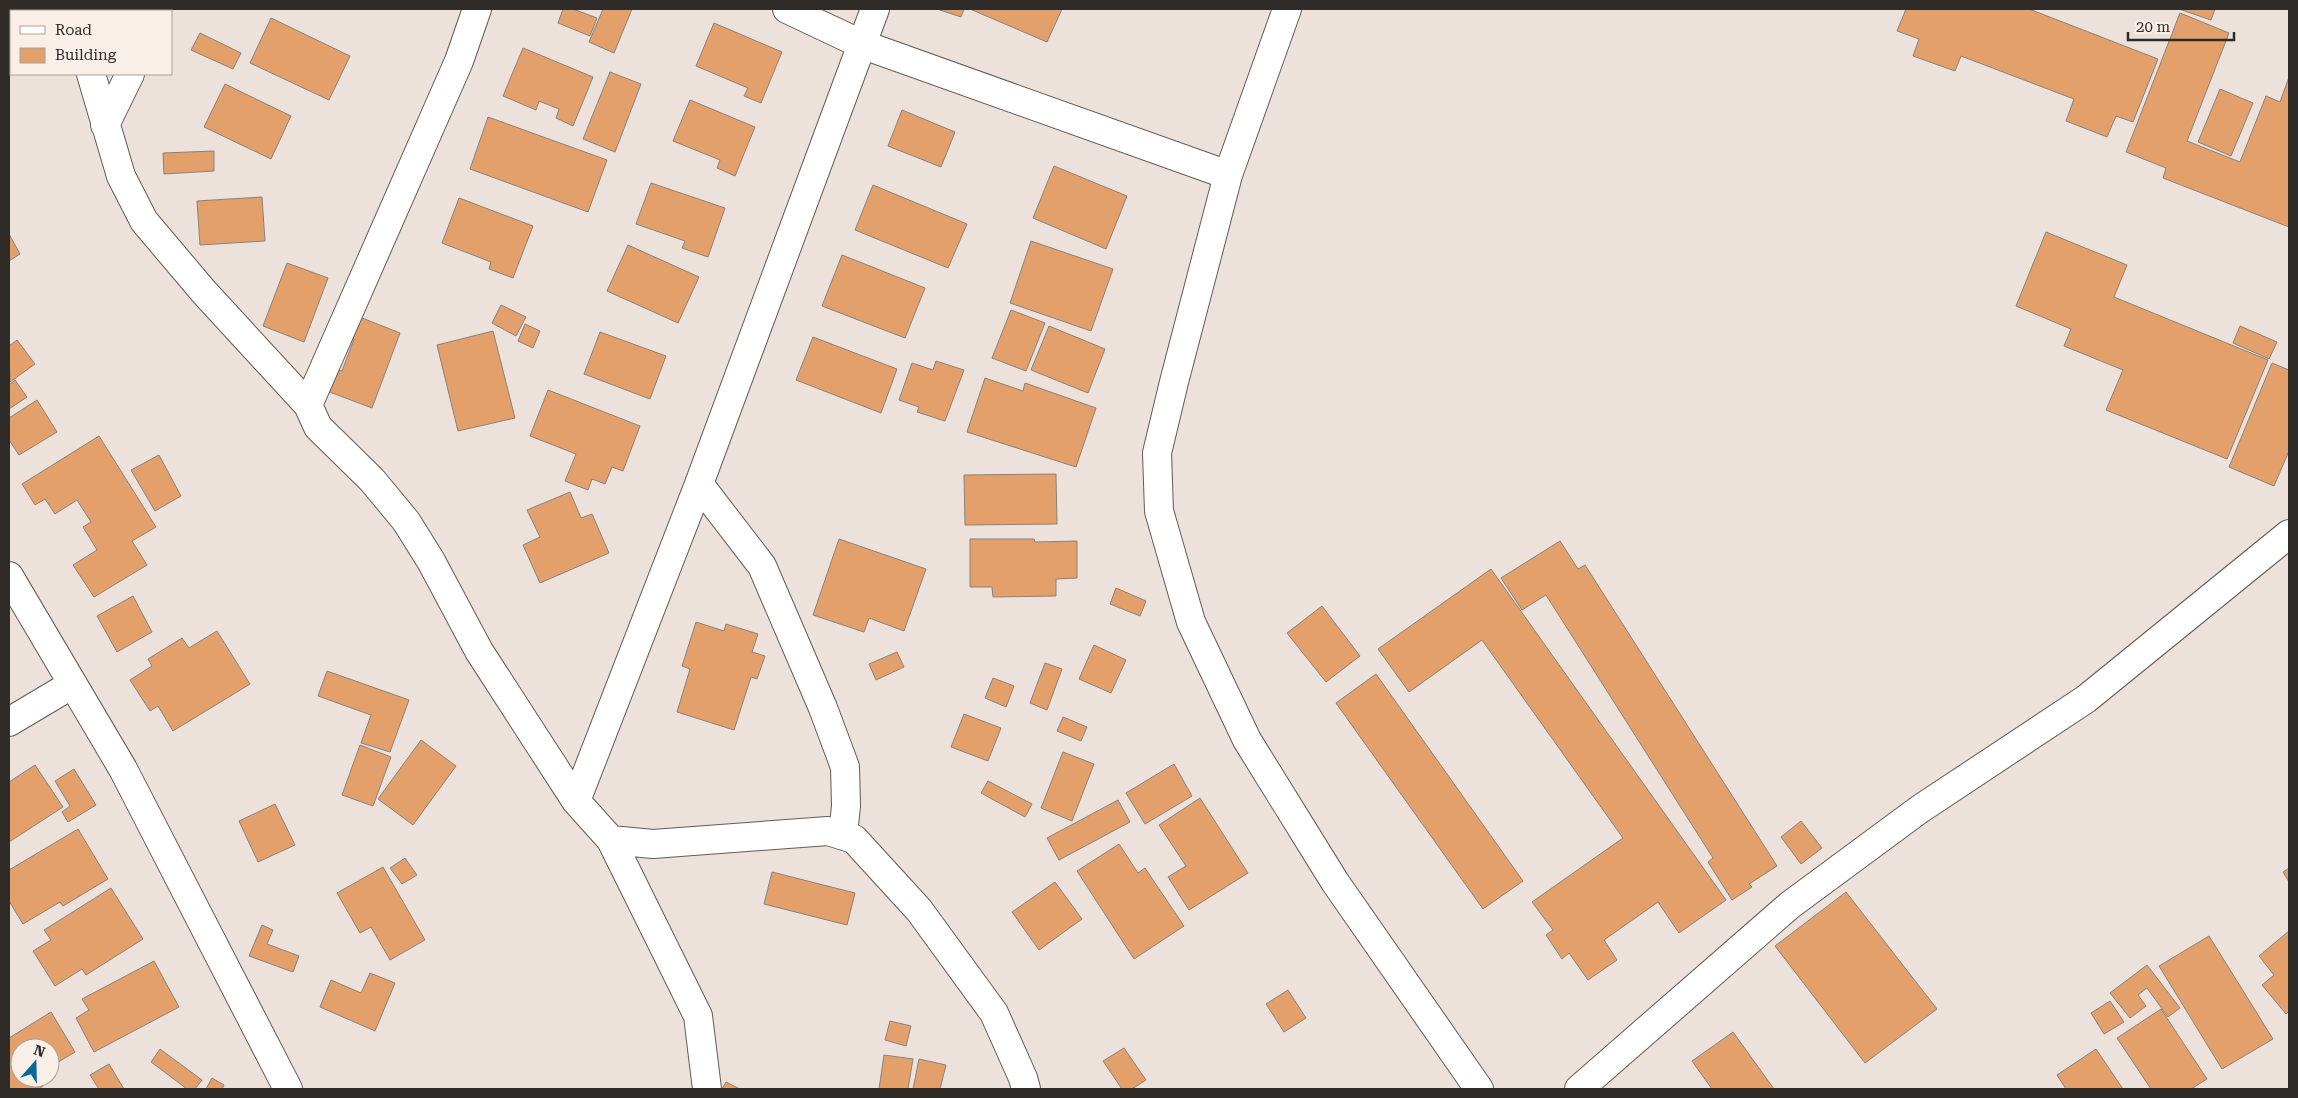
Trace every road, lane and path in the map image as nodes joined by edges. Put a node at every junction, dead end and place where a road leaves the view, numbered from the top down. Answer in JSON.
{"nodes":[{"id":1,"x":478,"y":9,"type":"edge"},
{"id":2,"x":787,"y":9,"type":"edge"},
{"id":3,"x":875,"y":9,"type":"edge"},
{"id":4,"x":1287,"y":9,"type":"edge"},
{"id":5,"x":862,"y":44,"type":"junction"},
{"id":6,"x":90,"y":75,"type":"edge"},
{"id":7,"x":130,"y":75,"type":"edge"},
{"id":8,"x":105,"y":125,"type":"junction"},
{"id":9,"x":1228,"y":175,"type":"junction"},
{"id":10,"x":308,"y":405,"type":"junction"},
{"id":11,"x":700,"y":484,"type":"junction"},
{"id":12,"x":2289,"y":534,"type":"edge"},
{"id":13,"x":9,"y":576,"type":"edge"},
{"id":14,"x":71,"y":685,"type":"junction"},
{"id":15,"x":9,"y":722,"type":"edge"},
{"id":16,"x":576,"y":800,"type":"junction"},
{"id":17,"x":843,"y":835,"type":"junction"},
{"id":18,"x":611,"y":840,"type":"junction"},
{"id":19,"x":288,"y":1089,"type":"edge"},
{"id":20,"x":707,"y":1089,"type":"edge"},
{"id":21,"x":1026,"y":1089,"type":"edge"},
{"id":22,"x":1479,"y":1089,"type":"edge"},
{"id":23,"x":1579,"y":1089,"type":"edge"}],
"edges":[{"from":1,"to":10,"type":"street"},
{"from":2,"to":5,"type":"street"},
{"from":3,"to":5,"type":"street"},
{"from":4,"to":9,"type":"street"},
{"from":5,"to":9,"type":"street"},
{"from":5,"to":11,"type":"street"},
{"from":6,"to":8,"type":"street"},
{"from":7,"to":8,"type":"street"},
{"from":8,"to":10,"type":"street"},
{"from":9,"to":22,"type":"street"},
{"from":10,"to":16,"type":"street"},
{"from":11,"to":16,"type":"street"},
{"from":11,"to":17,"type":"street"},
{"from":12,"to":23,"type":"street"},
{"from":13,"to":14,"type":"street"},
{"from":14,"to":15,"type":"street"},
{"from":14,"to":19,"type":"street"},
{"from":16,"to":18,"type":"street"},
{"from":17,"to":18,"type":"street"},
{"from":17,"to":21,"type":"street"},
{"from":18,"to":20,"type":"street"}]}
